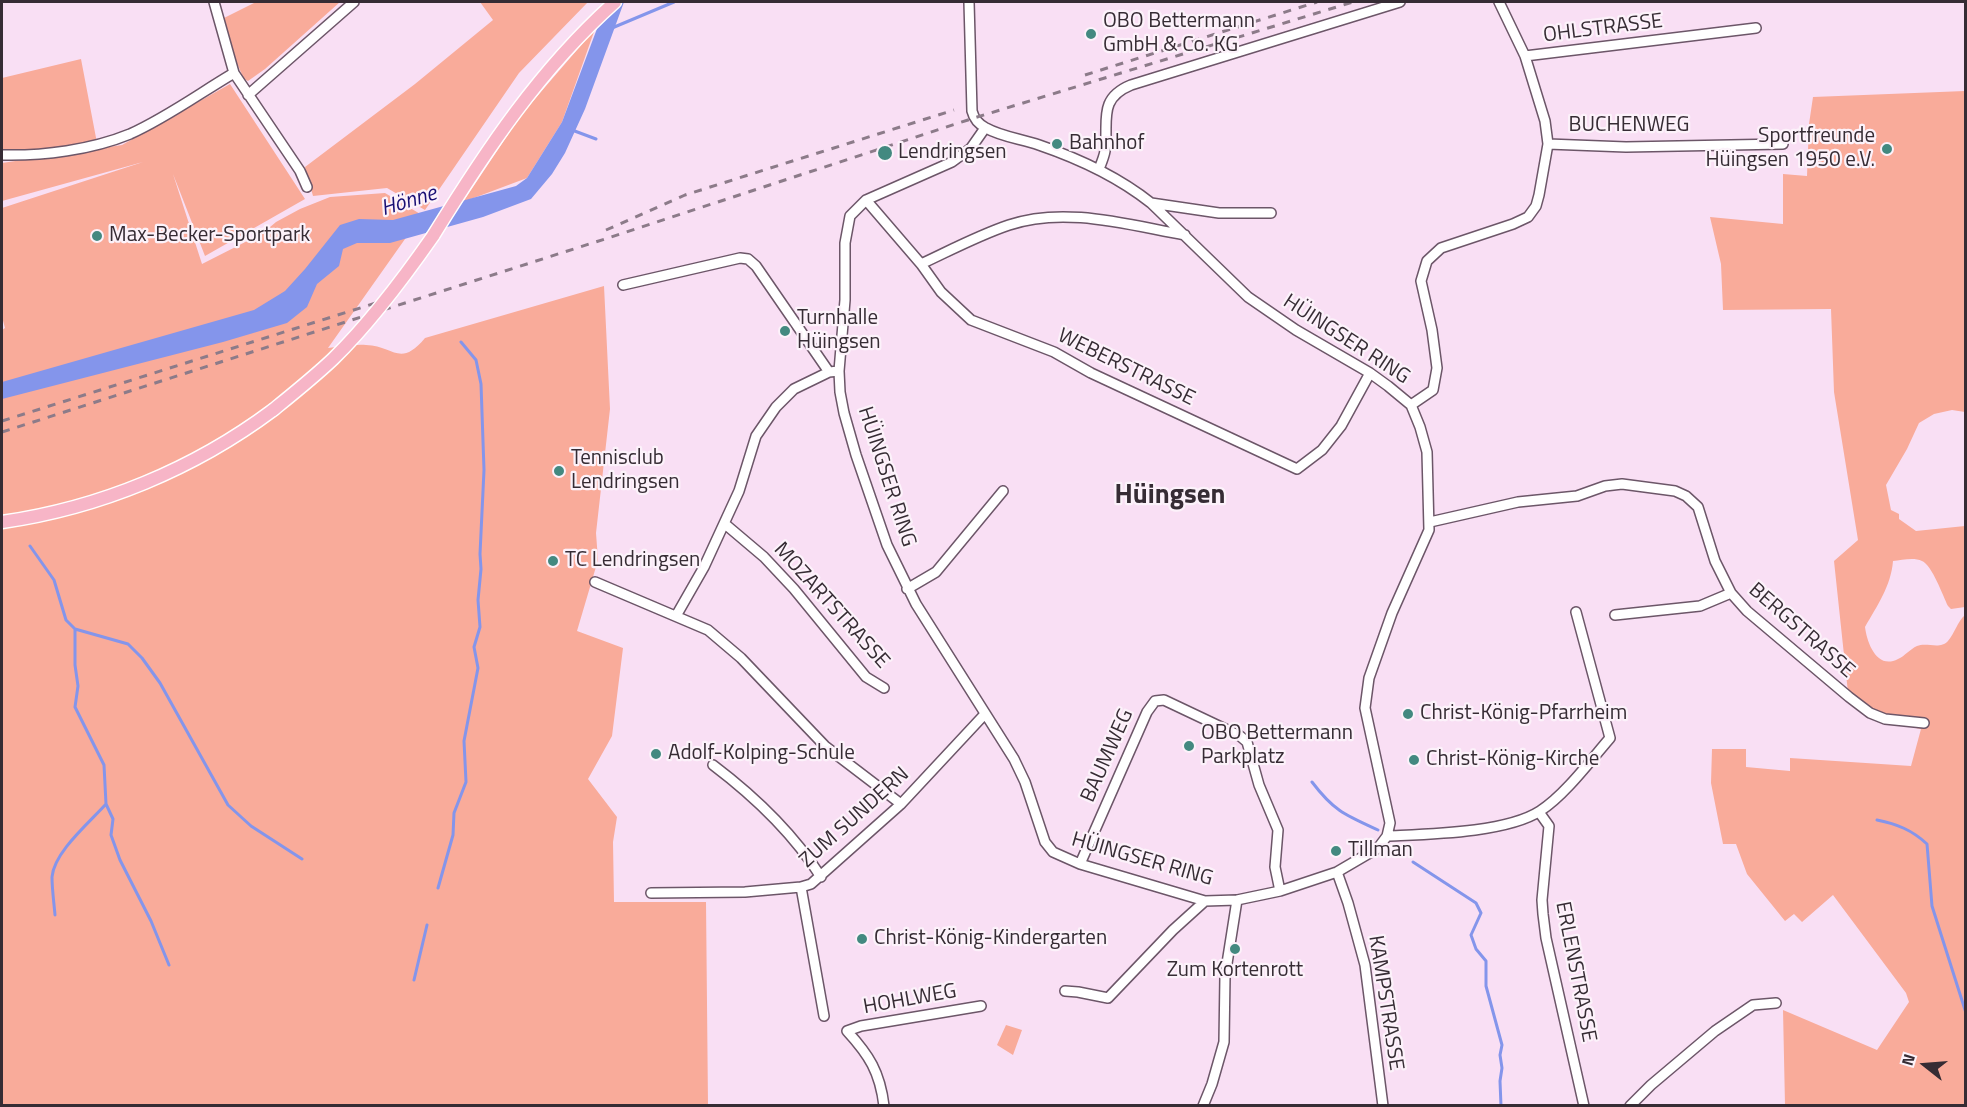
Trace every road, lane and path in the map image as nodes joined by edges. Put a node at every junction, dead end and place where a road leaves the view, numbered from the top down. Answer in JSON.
{"nodes":[{"id":1,"x":214,"y":2,"type":"edge"},
{"id":2,"x":354,"y":2,"type":"edge"},
{"id":3,"x":615,"y":2,"type":"edge"},
{"id":4,"x":969,"y":2,"type":"edge"},
{"id":5,"x":1400,"y":2,"type":"edge"},
{"id":6,"x":1499,"y":2,"type":"edge"},
{"id":7,"x":1756,"y":28,"type":"dead end"},
{"id":8,"x":1525,"y":56,"type":"junction"},
{"id":9,"x":234,"y":73,"type":"junction"},
{"id":10,"x":248,"y":95,"type":"junction"},
{"id":11,"x":986,"y":128,"type":"junction"},
{"id":12,"x":1548,"y":144,"type":"junction"},
{"id":13,"x":1783,"y":144,"type":"dead end"},
{"id":14,"x":2,"y":155,"type":"edge"},
{"id":15,"x":1099,"y":170,"type":"junction"},
{"id":16,"x":307,"y":188,"type":"dead end"},
{"id":17,"x":866,"y":201,"type":"junction"},
{"id":18,"x":1151,"y":203,"type":"junction"},
{"id":19,"x":1271,"y":213,"type":"dead end"},
{"id":20,"x":1185,"y":235,"type":"junction"},
{"id":21,"x":921,"y":264,"type":"junction"},
{"id":22,"x":623,"y":285,"type":"dead end"},
{"id":23,"x":834,"y":372,"type":"junction"},
{"id":24,"x":1370,"y":373,"type":"junction"},
{"id":25,"x":1411,"y":405,"type":"junction"},
{"id":26,"x":1003,"y":491,"type":"dead end"},
{"id":27,"x":2,"y":522,"type":"edge"},
{"id":28,"x":1430,"y":522,"type":"junction"},
{"id":29,"x":725,"y":524,"type":"junction"},
{"id":30,"x":595,"y":582,"type":"dead end"},
{"id":31,"x":907,"y":589,"type":"junction"},
{"id":32,"x":1731,"y":594,"type":"junction"},
{"id":33,"x":1576,"y":612,"type":"dead end"},
{"id":34,"x":1615,"y":615,"type":"dead end"},
{"id":35,"x":676,"y":616,"type":"junction"},
{"id":36,"x":884,"y":688,"type":"dead end"},
{"id":37,"x":984,"y":715,"type":"junction"},
{"id":38,"x":1924,"y":723,"type":"dead end"},
{"id":39,"x":713,"y":765,"type":"dead end"},
{"id":40,"x":901,"y":804,"type":"junction"},
{"id":41,"x":1539,"y":812,"type":"junction"},
{"id":42,"x":1387,"y":836,"type":"junction"},
{"id":43,"x":1080,"y":864,"type":"junction"},
{"id":44,"x":1337,"y":872,"type":"junction"},
{"id":45,"x":821,"y":877,"type":"junction"},
{"id":46,"x":801,"y":887,"type":"junction"},
{"id":47,"x":1280,"y":891,"type":"junction"},
{"id":48,"x":651,"y":893,"type":"dead end"},
{"id":49,"x":1237,"y":900,"type":"junction"},
{"id":50,"x":1205,"y":901,"type":"junction"},
{"id":51,"x":1065,"y":991,"type":"dead end"},
{"id":52,"x":1776,"y":1003,"type":"dead end"},
{"id":53,"x":981,"y":1006,"type":"dead end"},
{"id":54,"x":824,"y":1016,"type":"dead end"},
{"id":55,"x":884,"y":1106,"type":"edge"},
{"id":56,"x":1203,"y":1106,"type":"edge"},
{"id":57,"x":1383,"y":1106,"type":"edge"},
{"id":58,"x":1584,"y":1106,"type":"edge"},
{"id":59,"x":1630,"y":1106,"type":"edge"}],
"edges":[{"from":1,"to":9,"type":"street"},
{"from":2,"to":10,"type":"street"},
{"from":3,"to":27,"type":"main road","bridge":true},
{"from":4,"to":11,"type":"street"},
{"from":5,"to":15,"type":"street"},
{"from":6,"to":8,"type":"street","name":"OHLSTRASSE"},
{"from":7,"to":8,"type":"street","name":"OHLSTRASSE"},
{"from":8,"to":12,"type":"street","name":"OHLSTRASSE"},
{"from":9,"to":10,"type":"street"},
{"from":9,"to":14,"type":"street"},
{"from":10,"to":16,"type":"street"},
{"from":11,"to":15,"type":"street","name":"HÜINGSER RING"},
{"from":11,"to":17,"type":"street","name":"HÜINGSER RING"},
{"from":12,"to":13,"type":"street","name":"BUCHENWEG"},
{"from":12,"to":25,"type":"street","name":"OHLSTRASSE"},
{"from":15,"to":18,"type":"street","name":"HÜINGSER RING"},
{"from":17,"to":21,"type":"street","name":"WEBERSTRASSE"},
{"from":17,"to":23,"type":"street","name":"HÜINGSER RING"},
{"from":18,"to":19,"type":"street","name":"HÜINGSER RING"},
{"from":18,"to":20,"type":"street","name":"HÜINGSER RING"},
{"from":20,"to":21,"type":"street"},
{"from":20,"to":24,"type":"street","name":"HÜINGSER RING"},
{"from":21,"to":24,"type":"street","name":"WEBERSTRASSE"},
{"from":22,"to":23,"type":"street"},
{"from":23,"to":29,"type":"street"},
{"from":23,"to":31,"type":"street","name":"HÜINGSER RING"},
{"from":24,"to":25,"type":"street","name":"HÜINGSER RING"},
{"from":25,"to":28,"type":"street","name":"HÜINGSER RING"},
{"from":26,"to":31,"type":"street"},
{"from":28,"to":32,"type":"street","name":"BERGSTRASSE"},
{"from":28,"to":42,"type":"street","name":"HÜINGSER RING"},
{"from":29,"to":35,"type":"street"},
{"from":29,"to":36,"type":"street","name":"MOZARTSTRASSE"},
{"from":30,"to":35,"type":"street"},
{"from":31,"to":37,"type":"street","name":"HÜINGSER RING"},
{"from":32,"to":34,"type":"street"},
{"from":32,"to":38,"type":"street","name":"BERGSTRASSE"},
{"from":33,"to":41,"type":"street"},
{"from":35,"to":40,"type":"street"},
{"from":37,"to":40,"type":"street","name":"ZUM SUNDERN"},
{"from":37,"to":43,"type":"street","name":"HÜINGSER RING"},
{"from":39,"to":45,"type":"street"},
{"from":40,"to":45,"type":"street","name":"ZUM SUNDERN"},
{"from":41,"to":42,"type":"street"},
{"from":41,"to":58,"type":"street","name":"ERLENSTRASSE"},
{"from":42,"to":44,"type":"street","name":"HÜINGSER RING"},
{"from":43,"to":47,"type":"street","name":"BAUMWEG"},
{"from":43,"to":50,"type":"street","name":"HÜINGSER RING"},
{"from":44,"to":47,"type":"street","name":"HÜINGSER RING"},
{"from":44,"to":57,"type":"street","name":"KAMPSTRASSE"},
{"from":45,"to":46,"type":"street","name":"ZUM SUNDERN"},
{"from":46,"to":48,"type":"street","name":"ZUM SUNDERN"},
{"from":46,"to":54,"type":"street"},
{"from":47,"to":49,"type":"street","name":"HÜINGSER RING"},
{"from":49,"to":50,"type":"street","name":"HÜINGSER RING"},
{"from":49,"to":56,"type":"street"},
{"from":50,"to":51,"type":"street"},
{"from":52,"to":59,"type":"street"},
{"from":53,"to":55,"type":"street","name":"HOHLWEG"}]}
